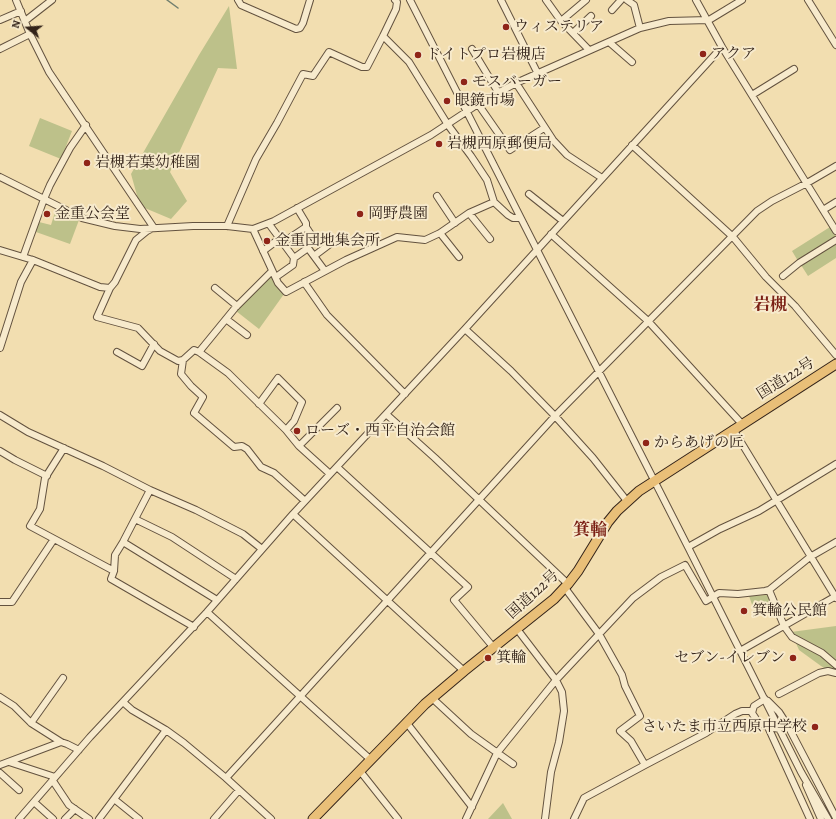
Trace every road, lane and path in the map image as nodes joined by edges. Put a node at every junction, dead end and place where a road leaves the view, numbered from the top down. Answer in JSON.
{"nodes":[{"id":1,"x":16,"y":0,"type":"edge"},
{"id":2,"x":52,"y":0,"type":"edge"},
{"id":3,"x":238,"y":0,"type":"edge"},
{"id":4,"x":310,"y":0,"type":"edge"},
{"id":5,"x":410,"y":0,"type":"edge"},
{"id":6,"x":501,"y":0,"type":"edge"},
{"id":7,"x":546,"y":0,"type":"edge"},
{"id":8,"x":586,"y":0,"type":"edge"},
{"id":9,"x":621,"y":0,"type":"edge"},
{"id":10,"x":628,"y":0,"type":"edge"},
{"id":11,"x":696,"y":0,"type":"edge"},
{"id":12,"x":742,"y":0,"type":"edge"},
{"id":13,"x":808,"y":0,"type":"edge"},
{"id":14,"x":398,"y":1,"type":"edge"},
{"id":15,"x":612,"y":10,"type":"dead end"},
{"id":16,"x":21,"y":11,"type":"junction"},
{"id":17,"x":591,"y":16,"type":"dead end"},
{"id":18,"x":0,"y":20,"type":"edge"},
{"id":19,"x":709,"y":20,"type":"junction"},
{"id":20,"x":25,"y":21,"type":"junction"},
{"id":21,"x":561,"y":21,"type":"junction"},
{"id":22,"x":640,"y":28,"type":"junction"},
{"id":23,"x":573,"y":33,"type":"junction"},
{"id":24,"x":30,"y":34,"type":"junction"},
{"id":25,"x":383,"y":36,"type":"junction"},
{"id":26,"x":609,"y":42,"type":"junction"},
{"id":27,"x":836,"y":45,"type":"edge"},
{"id":28,"x":722,"y":47,"type":"junction"},
{"id":29,"x":0,"y":49,"type":"edge"},
{"id":30,"x":472,"y":49,"type":"dead end"},
{"id":31,"x":589,"y":50,"type":"junction"},
{"id":32,"x":632,"y":62,"type":"dead end"},
{"id":33,"x":794,"y":68,"type":"dead end"},
{"id":34,"x":538,"y":74,"type":"junction"},
{"id":35,"x":516,"y":83,"type":"junction"},
{"id":36,"x":498,"y":92,"type":"junction"},
{"id":37,"x":752,"y":95,"type":"junction"},
{"id":38,"x":478,"y":104,"type":"junction"},
{"id":39,"x":467,"y":112,"type":"junction"},
{"id":40,"x":86,"y":125,"type":"junction"},
{"id":41,"x":448,"y":125,"type":"junction"},
{"id":42,"x":544,"y":128,"type":"junction"},
{"id":43,"x":632,"y":145,"type":"junction"},
{"id":44,"x":836,"y":166,"type":"edge"},
{"id":45,"x":0,"y":177,"type":"edge"},
{"id":46,"x":602,"y":178,"type":"junction"},
{"id":47,"x":807,"y":183,"type":"junction"},
{"id":48,"x":529,"y":194,"type":"dead end"},
{"id":49,"x":437,"y":196,"type":"dead end"},
{"id":50,"x":44,"y":199,"type":"junction"},
{"id":51,"x":494,"y":202,"type":"junction"},
{"id":52,"x":836,"y":202,"type":"edge"},
{"id":53,"x":297,"y":208,"type":"junction"},
{"id":54,"x":823,"y":210,"type":"junction"},
{"id":55,"x":469,"y":214,"type":"junction"},
{"id":56,"x":520,"y":218,"type":"junction"},
{"id":57,"x":563,"y":221,"type":"junction"},
{"id":58,"x":456,"y":223,"type":"junction"},
{"id":59,"x":269,"y":224,"type":"junction"},
{"id":60,"x":227,"y":226,"type":"junction"},
{"id":61,"x":306,"y":227,"type":"junction"},
{"id":62,"x":154,"y":228,"type":"junction"},
{"id":63,"x":253,"y":229,"type":"junction"},
{"id":64,"x":836,"y":231,"type":"edge"},
{"id":65,"x":440,"y":233,"type":"junction"},
{"id":66,"x":551,"y":234,"type":"junction"},
{"id":67,"x":733,"y":237,"type":"junction"},
{"id":68,"x":490,"y":239,"type":"dead end"},
{"id":69,"x":836,"y":240,"type":"edge"},
{"id":70,"x":281,"y":241,"type":"junction"},
{"id":71,"x":334,"y":241,"type":"dead end"},
{"id":72,"x":308,"y":248,"type":"junction"},
{"id":73,"x":0,"y":250,"type":"edge"},
{"id":74,"x":536,"y":250,"type":"junction"},
{"id":75,"x":263,"y":251,"type":"junction"},
{"id":76,"x":314,"y":256,"type":"junction"},
{"id":77,"x":23,"y":257,"type":"junction"},
{"id":78,"x":459,"y":257,"type":"dead end"},
{"id":79,"x":294,"y":258,"type":"junction"},
{"id":80,"x":33,"y":260,"type":"junction"},
{"id":81,"x":325,"y":271,"type":"junction"},
{"id":82,"x":274,"y":274,"type":"junction"},
{"id":83,"x":783,"y":276,"type":"dead end"},
{"id":84,"x":304,"y":282,"type":"junction"},
{"id":85,"x":110,"y":288,"type":"junction"},
{"id":86,"x":214,"y":288,"type":"dead end"},
{"id":87,"x":236,"y":306,"type":"junction"},
{"id":88,"x":226,"y":318,"type":"junction"},
{"id":89,"x":648,"y":321,"type":"junction"},
{"id":90,"x":465,"y":329,"type":"junction"},
{"id":91,"x":247,"y":335,"type":"dead end"},
{"id":92,"x":154,"y":344,"type":"junction"},
{"id":93,"x":0,"y":348,"type":"edge"},
{"id":94,"x":117,"y":352,"type":"dead end"},
{"id":95,"x":199,"y":352,"type":"junction"},
{"id":96,"x":836,"y":355,"type":"edge"},
{"id":97,"x":183,"y":360,"type":"junction"},
{"id":98,"x":836,"y":364,"type":"edge"},
{"id":99,"x":598,"y":372,"type":"junction"},
{"id":100,"x":405,"y":394,"type":"junction"},
{"id":101,"x":259,"y":404,"type":"junction"},
{"id":102,"x":338,"y":408,"type":"dead end"},
{"id":103,"x":386,"y":414,"type":"junction"},
{"id":104,"x":0,"y":416,"type":"edge"},
{"id":105,"x":555,"y":416,"type":"junction"},
{"id":106,"x":742,"y":424,"type":"junction"},
{"id":107,"x":732,"y":429,"type":"junction"},
{"id":108,"x":286,"y":430,"type":"junction"},
{"id":109,"x":299,"y":446,"type":"junction"},
{"id":110,"x":64,"y":448,"type":"junction"},
{"id":111,"x":0,"y":451,"type":"edge"},
{"id":112,"x":836,"y":464,"type":"edge"},
{"id":113,"x":337,"y":467,"type":"junction"},
{"id":114,"x":330,"y":474,"type":"junction"},
{"id":115,"x":46,"y":476,"type":"junction"},
{"id":116,"x":654,"y":481,"type":"junction"},
{"id":117,"x":150,"y":490,"type":"junction"},
{"id":118,"x":479,"y":500,"type":"junction"},
{"id":119,"x":627,"y":501,"type":"junction"},
{"id":120,"x":775,"y":501,"type":"junction"},
{"id":121,"x":305,"y":502,"type":"junction"},
{"id":122,"x":293,"y":514,"type":"junction"},
{"id":123,"x":135,"y":519,"type":"junction"},
{"id":124,"x":54,"y":539,"type":"junction"},
{"id":125,"x":123,"y":542,"type":"junction"},
{"id":126,"x":836,"y":542,"type":"edge"},
{"id":127,"x":688,"y":547,"type":"junction"},
{"id":128,"x":262,"y":549,"type":"junction"},
{"id":129,"x":430,"y":552,"type":"junction"},
{"id":130,"x":810,"y":557,"type":"junction"},
{"id":131,"x":114,"y":571,"type":"junction"},
{"id":132,"x":236,"y":579,"type":"junction"},
{"id":133,"x":567,"y":586,"type":"junction"},
{"id":134,"x":769,"y":590,"type":"junction"},
{"id":135,"x":713,"y":596,"type":"junction"},
{"id":136,"x":836,"y":597,"type":"edge"},
{"id":137,"x":217,"y":600,"type":"junction"},
{"id":138,"x":386,"y":600,"type":"junction"},
{"id":139,"x":0,"y":602,"type":"edge"},
{"id":140,"x":208,"y":612,"type":"junction"},
{"id":141,"x":784,"y":626,"type":"junction"},
{"id":142,"x":194,"y":627,"type":"junction"},
{"id":143,"x":517,"y":629,"type":"junction"},
{"id":144,"x":600,"y":634,"type":"junction"},
{"id":145,"x":494,"y":648,"type":"junction"},
{"id":146,"x":740,"y":651,"type":"junction"},
{"id":147,"x":836,"y":665,"type":"edge"},
{"id":148,"x":464,"y":671,"type":"junction"},
{"id":149,"x":836,"y":673,"type":"edge"},
{"id":150,"x":63,"y":678,"type":"dead end"},
{"id":151,"x":556,"y":680,"type":"junction"},
{"id":152,"x":779,"y":694,"type":"dead end"},
{"id":153,"x":301,"y":695,"type":"junction"},
{"id":154,"x":0,"y":697,"type":"edge"},
{"id":155,"x":432,"y":698,"type":"junction"},
{"id":156,"x":765,"y":699,"type":"junction"},
{"id":157,"x":123,"y":702,"type":"junction"},
{"id":158,"x":752,"y":711,"type":"junction"},
{"id":159,"x":406,"y":722,"type":"junction"},
{"id":160,"x":31,"y":723,"type":"junction"},
{"id":161,"x":768,"y":727,"type":"junction"},
{"id":162,"x":780,"y":729,"type":"junction"},
{"id":163,"x":166,"y":730,"type":"junction"},
{"id":164,"x":61,"y":742,"type":"junction"},
{"id":165,"x":80,"y":750,"type":"junction"},
{"id":166,"x":497,"y":753,"type":"junction"},
{"id":167,"x":371,"y":760,"type":"junction"},
{"id":168,"x":9,"y":762,"type":"junction"},
{"id":169,"x":513,"y":764,"type":"dead end"},
{"id":170,"x":645,"y":765,"type":"junction"},
{"id":171,"x":0,"y":766,"type":"edge"},
{"id":172,"x":360,"y":771,"type":"junction"},
{"id":173,"x":801,"y":772,"type":"junction"},
{"id":174,"x":0,"y":773,"type":"edge"},
{"id":175,"x":226,"y":778,"type":"junction"},
{"id":176,"x":54,"y":779,"type":"junction"},
{"id":177,"x":19,"y":790,"type":"dead end"},
{"id":178,"x":239,"y":790,"type":"junction"},
{"id":179,"x":114,"y":799,"type":"junction"},
{"id":180,"x":34,"y":802,"type":"junction"},
{"id":181,"x":472,"y":807,"type":"junction"},
{"id":182,"x":75,"y":809,"type":"junction"},
{"id":183,"x":836,"y":818,"type":"edge"},
{"id":184,"x":19,"y":819,"type":"edge"},
{"id":185,"x":53,"y":819,"type":"edge"},
{"id":186,"x":65,"y":819,"type":"edge"},
{"id":187,"x":89,"y":819,"type":"edge"},
{"id":188,"x":99,"y":819,"type":"edge"},
{"id":189,"x":139,"y":819,"type":"edge"},
{"id":190,"x":214,"y":819,"type":"edge"},
{"id":191,"x":271,"y":819,"type":"edge"},
{"id":192,"x":313,"y":819,"type":"edge"},
{"id":193,"x":398,"y":819,"type":"edge"},
{"id":194,"x":466,"y":819,"type":"edge"},
{"id":195,"x":545,"y":819,"type":"edge"},
{"id":196,"x":574,"y":819,"type":"edge"},
{"id":197,"x":810,"y":819,"type":"edge"},
{"id":198,"x":821,"y":819,"type":"edge"},
{"id":199,"x":828,"y":819,"type":"edge"}],
"edges":[{"from":1,"to":16,"type":"street"},
{"from":2,"to":20,"type":"street"},
{"from":3,"to":4,"type":"street"},
{"from":5,"to":39,"type":"street"},
{"from":6,"to":34,"type":"street"},
{"from":7,"to":21,"type":"street"},
{"from":8,"to":21,"type":"street"},
{"from":9,"to":15,"type":"street"},
{"from":10,"to":22,"type":"street"},
{"from":11,"to":19,"type":"street"},
{"from":12,"to":19,"type":"street"},
{"from":13,"to":27,"type":"street"},
{"from":14,"to":25,"type":"street"},
{"from":16,"to":18,"type":"street"},
{"from":16,"to":20,"type":"street"},
{"from":17,"to":23,"type":"street"},
{"from":19,"to":22,"type":"street"},
{"from":19,"to":28,"type":"street"},
{"from":20,"to":24,"type":"street"},
{"from":21,"to":23,"type":"street"},
{"from":22,"to":26,"type":"street"},
{"from":23,"to":31,"type":"street"},
{"from":24,"to":29,"type":"street"},
{"from":24,"to":40,"type":"street"},
{"from":25,"to":41,"type":"street"},
{"from":25,"to":60,"type":"street"},
{"from":26,"to":31,"type":"street"},
{"from":26,"to":32,"type":"street"},
{"from":28,"to":37,"type":"street"},
{"from":28,"to":43,"type":"street"},
{"from":30,"to":36,"type":"street"},
{"from":31,"to":34,"type":"street"},
{"from":33,"to":37,"type":"street"},
{"from":34,"to":35,"type":"street"},
{"from":35,"to":36,"type":"street"},
{"from":35,"to":42,"type":"street"},
{"from":36,"to":38,"type":"street"},
{"from":37,"to":47,"type":"street"},
{"from":38,"to":39,"type":"street"},
{"from":38,"to":42,"type":"street"},
{"from":39,"to":41,"type":"street"},
{"from":39,"to":56,"type":"street"},
{"from":40,"to":50,"type":"street"},
{"from":40,"to":62,"type":"street"},
{"from":41,"to":51,"type":"street"},
{"from":41,"to":53,"type":"street"},
{"from":42,"to":46,"type":"street"},
{"from":43,"to":46,"type":"street"},
{"from":43,"to":67,"type":"street"},
{"from":44,"to":47,"type":"street"},
{"from":45,"to":50,"type":"street"},
{"from":46,"to":57,"type":"street"},
{"from":47,"to":54,"type":"street"},
{"from":47,"to":67,"type":"street"},
{"from":48,"to":57,"type":"street"},
{"from":49,"to":58,"type":"street"},
{"from":50,"to":62,"type":"street"},
{"from":50,"to":77,"type":"street"},
{"from":51,"to":55,"type":"street"},
{"from":51,"to":56,"type":"street"},
{"from":52,"to":54,"type":"street"},
{"from":53,"to":59,"type":"street"},
{"from":53,"to":61,"type":"street"},
{"from":54,"to":64,"type":"street"},
{"from":55,"to":58,"type":"street"},
{"from":55,"to":68,"type":"street"},
{"from":56,"to":74,"type":"street"},
{"from":57,"to":66,"type":"street"},
{"from":58,"to":65,"type":"street"},
{"from":59,"to":63,"type":"street"},
{"from":59,"to":70,"type":"street"},
{"from":60,"to":62,"type":"street"},
{"from":60,"to":63,"type":"street"},
{"from":61,"to":70,"type":"street"},
{"from":61,"to":72,"type":"street"},
{"from":62,"to":85,"type":"street"},
{"from":63,"to":75,"type":"street"},
{"from":65,"to":78,"type":"street"},
{"from":65,"to":81,"type":"street"},
{"from":66,"to":74,"type":"street"},
{"from":66,"to":89,"type":"street"},
{"from":67,"to":89,"type":"street"},
{"from":67,"to":96,"type":"street"},
{"from":69,"to":83,"type":"street"},
{"from":70,"to":75,"type":"street"},
{"from":70,"to":79,"type":"street"},
{"from":71,"to":76,"type":"street"},
{"from":72,"to":76,"type":"street"},
{"from":72,"to":79,"type":"street"},
{"from":73,"to":77,"type":"street"},
{"from":74,"to":90,"type":"street"},
{"from":74,"to":99,"type":"street"},
{"from":75,"to":82,"type":"street"},
{"from":76,"to":81,"type":"street"},
{"from":77,"to":80,"type":"street"},
{"from":79,"to":82,"type":"street"},
{"from":80,"to":85,"type":"street"},
{"from":80,"to":93,"type":"street"},
{"from":81,"to":84,"type":"street"},
{"from":82,"to":84,"type":"street"},
{"from":82,"to":87,"type":"street"},
{"from":84,"to":100,"type":"street"},
{"from":85,"to":92,"type":"street"},
{"from":86,"to":87,"type":"street"},
{"from":87,"to":88,"type":"street"},
{"from":88,"to":91,"type":"street"},
{"from":88,"to":95,"type":"street"},
{"from":89,"to":99,"type":"street"},
{"from":89,"to":106,"type":"street"},
{"from":90,"to":100,"type":"street"},
{"from":90,"to":105,"type":"street"},
{"from":92,"to":94,"type":"street"},
{"from":92,"to":97,"type":"street"},
{"from":95,"to":97,"type":"street"},
{"from":95,"to":101,"type":"street"},
{"from":97,"to":121,"type":"street"},
{"from":98,"to":106,"type":"highway","name":"国道122号"},
{"from":99,"to":105,"type":"street"},
{"from":99,"to":116,"type":"street"},
{"from":100,"to":103,"type":"street"},
{"from":101,"to":108,"type":"street"},
{"from":101,"to":108,"type":"street"},
{"from":102,"to":109,"type":"street"},
{"from":103,"to":113,"type":"street"},
{"from":103,"to":118,"type":"street"},
{"from":104,"to":110,"type":"street"},
{"from":105,"to":118,"type":"street"},
{"from":105,"to":119,"type":"street"},
{"from":106,"to":107,"type":"highway","name":"国道122号"},
{"from":107,"to":116,"type":"highway","name":"国道122号"},
{"from":107,"to":120,"type":"street"},
{"from":108,"to":109,"type":"street"},
{"from":109,"to":114,"type":"street"},
{"from":110,"to":115,"type":"street"},
{"from":110,"to":117,"type":"street"},
{"from":111,"to":115,"type":"street"},
{"from":112,"to":120,"type":"street"},
{"from":113,"to":114,"type":"street"},
{"from":113,"to":129,"type":"street"},
{"from":114,"to":121,"type":"street"},
{"from":115,"to":124,"type":"street"},
{"from":116,"to":119,"type":"highway","name":"国道122号"},
{"from":116,"to":127,"type":"street"},
{"from":117,"to":123,"type":"street"},
{"from":117,"to":128,"type":"street"},
{"from":118,"to":129,"type":"street"},
{"from":118,"to":133,"type":"street"},
{"from":119,"to":133,"type":"highway","name":"国道122号"},
{"from":120,"to":127,"type":"street"},
{"from":120,"to":130,"type":"street"},
{"from":121,"to":122,"type":"street"},
{"from":122,"to":128,"type":"street"},
{"from":122,"to":138,"type":"street"},
{"from":123,"to":125,"type":"street"},
{"from":123,"to":132,"type":"street"},
{"from":124,"to":131,"type":"street"},
{"from":124,"to":139,"type":"street"},
{"from":125,"to":131,"type":"street"},
{"from":125,"to":137,"type":"street"},
{"from":126,"to":130,"type":"street"},
{"from":127,"to":135,"type":"street"},
{"from":128,"to":132,"type":"street"},
{"from":129,"to":138,"type":"street"},
{"from":129,"to":145,"type":"street"},
{"from":130,"to":134,"type":"street"},
{"from":130,"to":136,"type":"street"},
{"from":131,"to":142,"type":"street"},
{"from":132,"to":137,"type":"street"},
{"from":133,"to":143,"type":"highway","name":"国道122号"},
{"from":133,"to":144,"type":"street"},
{"from":134,"to":135,"type":"street"},
{"from":134,"to":141,"type":"street"},
{"from":135,"to":144,"type":"street"},
{"from":135,"to":146,"type":"street"},
{"from":136,"to":141,"type":"street"},
{"from":137,"to":140,"type":"street"},
{"from":138,"to":148,"type":"street"},
{"from":138,"to":153,"type":"street"},
{"from":140,"to":142,"type":"street"},
{"from":140,"to":153,"type":"street"},
{"from":141,"to":146,"type":"street"},
{"from":141,"to":147,"type":"street"},
{"from":142,"to":157,"type":"street"},
{"from":143,"to":145,"type":"highway","name":"国道122号"},
{"from":143,"to":151,"type":"street"},
{"from":144,"to":151,"type":"street"},
{"from":144,"to":170,"type":"street"},
{"from":145,"to":148,"type":"highway","name":"国道122号"},
{"from":146,"to":156,"type":"street"},
{"from":148,"to":155,"type":"highway","name":"国道122号"},
{"from":149,"to":152,"type":"street"},
{"from":150,"to":160,"type":"street"},
{"from":151,"to":166,"type":"street"},
{"from":151,"to":195,"type":"street"},
{"from":153,"to":167,"type":"street"},
{"from":153,"to":175,"type":"street"},
{"from":154,"to":160,"type":"street"},
{"from":155,"to":159,"type":"highway","name":"国道122号"},
{"from":155,"to":166,"type":"street"},
{"from":156,"to":158,"type":"street"},
{"from":156,"to":162,"type":"street"},
{"from":156,"to":183,"type":"street"},
{"from":157,"to":163,"type":"street"},
{"from":157,"to":165,"type":"street"},
{"from":158,"to":161,"type":"street"},
{"from":158,"to":170,"type":"street"},
{"from":159,"to":167,"type":"highway","name":"国道122号"},
{"from":159,"to":181,"type":"street"},
{"from":160,"to":164,"type":"street"},
{"from":161,"to":162,"type":"street"},
{"from":161,"to":197,"type":"street"},
{"from":162,"to":173,"type":"street"},
{"from":163,"to":175,"type":"street"},
{"from":163,"to":179,"type":"street"},
{"from":164,"to":165,"type":"street"},
{"from":164,"to":168,"type":"street"},
{"from":165,"to":176,"type":"street"},
{"from":166,"to":169,"type":"street"},
{"from":166,"to":181,"type":"street"},
{"from":167,"to":172,"type":"highway","name":"国道122号"},
{"from":168,"to":171,"type":"street"},
{"from":168,"to":176,"type":"street"},
{"from":170,"to":196,"type":"street"},
{"from":172,"to":192,"type":"highway","name":"国道122号"},
{"from":172,"to":193,"type":"street"},
{"from":173,"to":198,"type":"street"},
{"from":173,"to":199,"type":"street"},
{"from":174,"to":177,"type":"street"},
{"from":175,"to":178,"type":"street"},
{"from":176,"to":180,"type":"street"},
{"from":176,"to":182,"type":"street"},
{"from":178,"to":190,"type":"street"},
{"from":178,"to":191,"type":"street"},
{"from":179,"to":188,"type":"street"},
{"from":179,"to":189,"type":"street"},
{"from":180,"to":184,"type":"street"},
{"from":180,"to":185,"type":"street"},
{"from":181,"to":194,"type":"street"},
{"from":182,"to":186,"type":"street"},
{"from":182,"to":187,"type":"street"}]}
